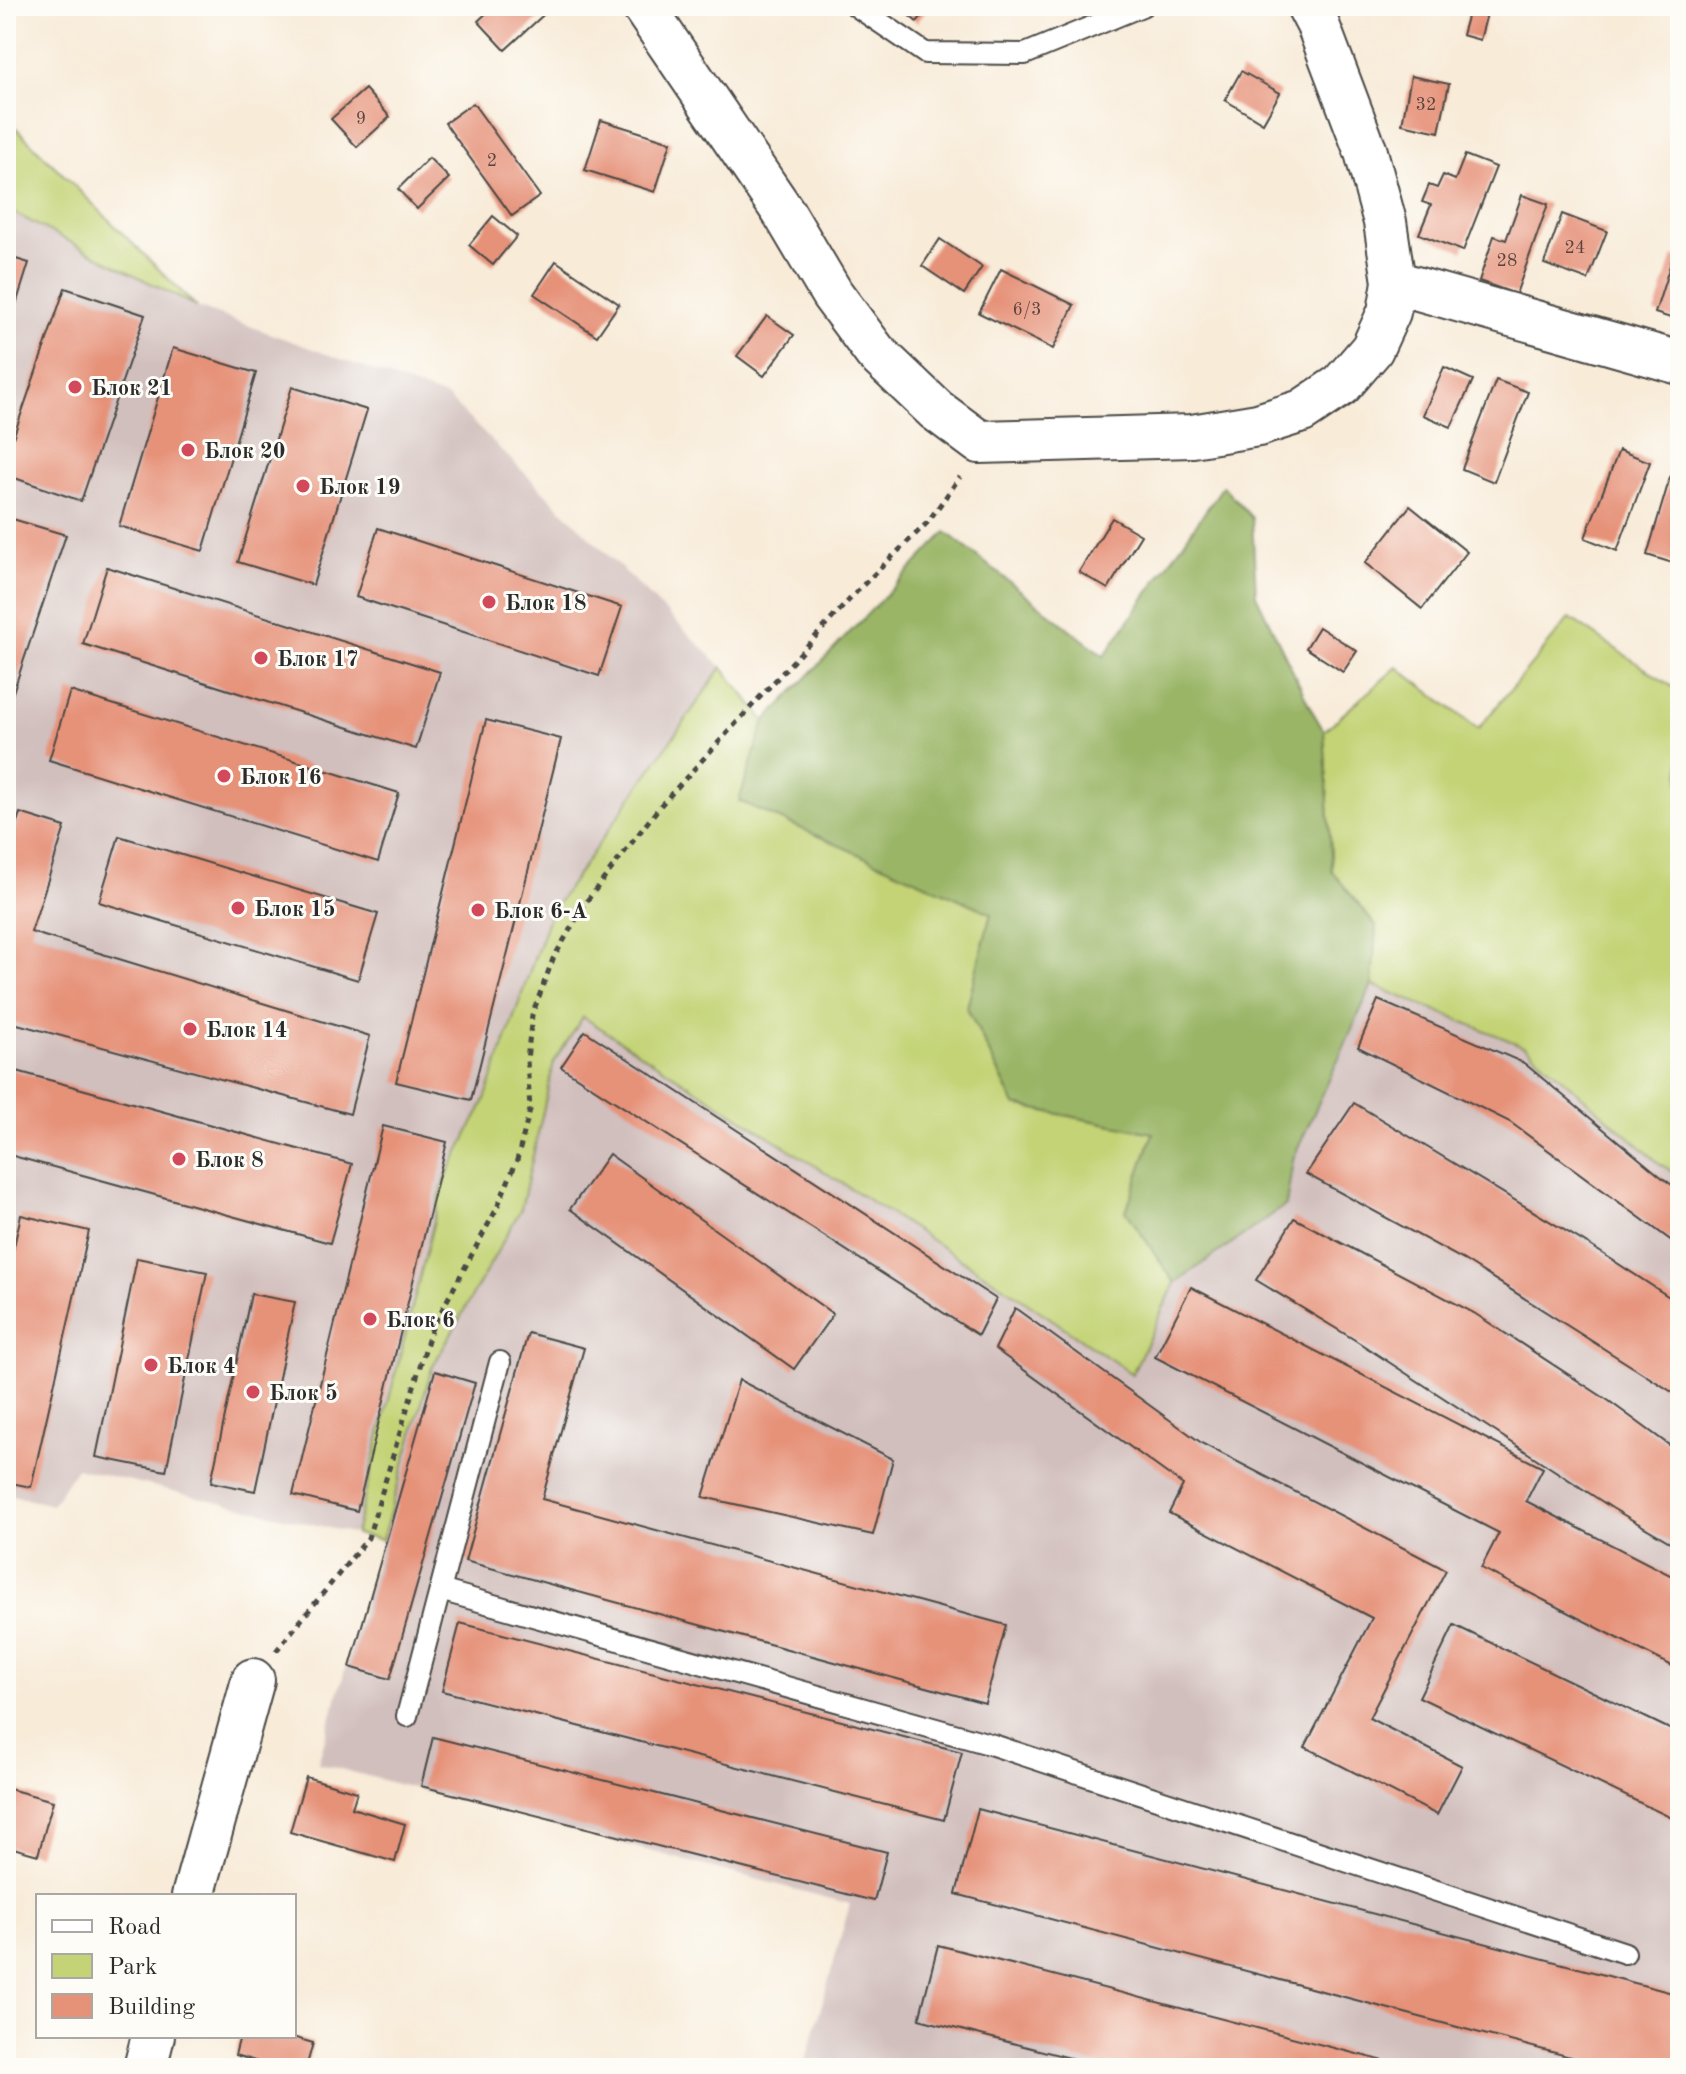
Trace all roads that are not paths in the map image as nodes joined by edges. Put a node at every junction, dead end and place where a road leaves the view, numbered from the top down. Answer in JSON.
{"nodes":[{"id":1,"x":643,"y":6,"type":"edge"},
{"id":2,"x":856,"y":6,"type":"edge"},
{"id":3,"x":1142,"y":6,"type":"edge"},
{"id":4,"x":1308,"y":6,"type":"edge"},
{"id":5,"x":1394,"y":282,"type":"junction"},
{"id":6,"x":1680,"y":363,"type":"edge"},
{"id":7,"x":500,"y":1362,"type":"dead end"},
{"id":8,"x":440,"y":1590,"type":"junction"},
{"id":9,"x":253,"y":1680,"type":"road end"},
{"id":10,"x":407,"y":1716,"type":"dead end"},
{"id":11,"x":194,"y":1894,"type":"edge"},
{"id":12,"x":1625,"y":1953,"type":"dead end"},
{"id":13,"x":152,"y":2038,"type":"edge"},
{"id":14,"x":145,"y":2068,"type":"edge"}],
"edges":[{"from":1,"to":5,"type":"street"},
{"from":2,"to":3,"type":"lane"},
{"from":4,"to":5,"type":"street"},
{"from":5,"to":6,"type":"street"},
{"from":7,"to":8,"type":"lane"},
{"from":8,"to":10,"type":"lane"},
{"from":8,"to":12,"type":"lane"},
{"from":9,"to":11,"type":"street"},
{"from":13,"to":14,"type":"street"}]}
